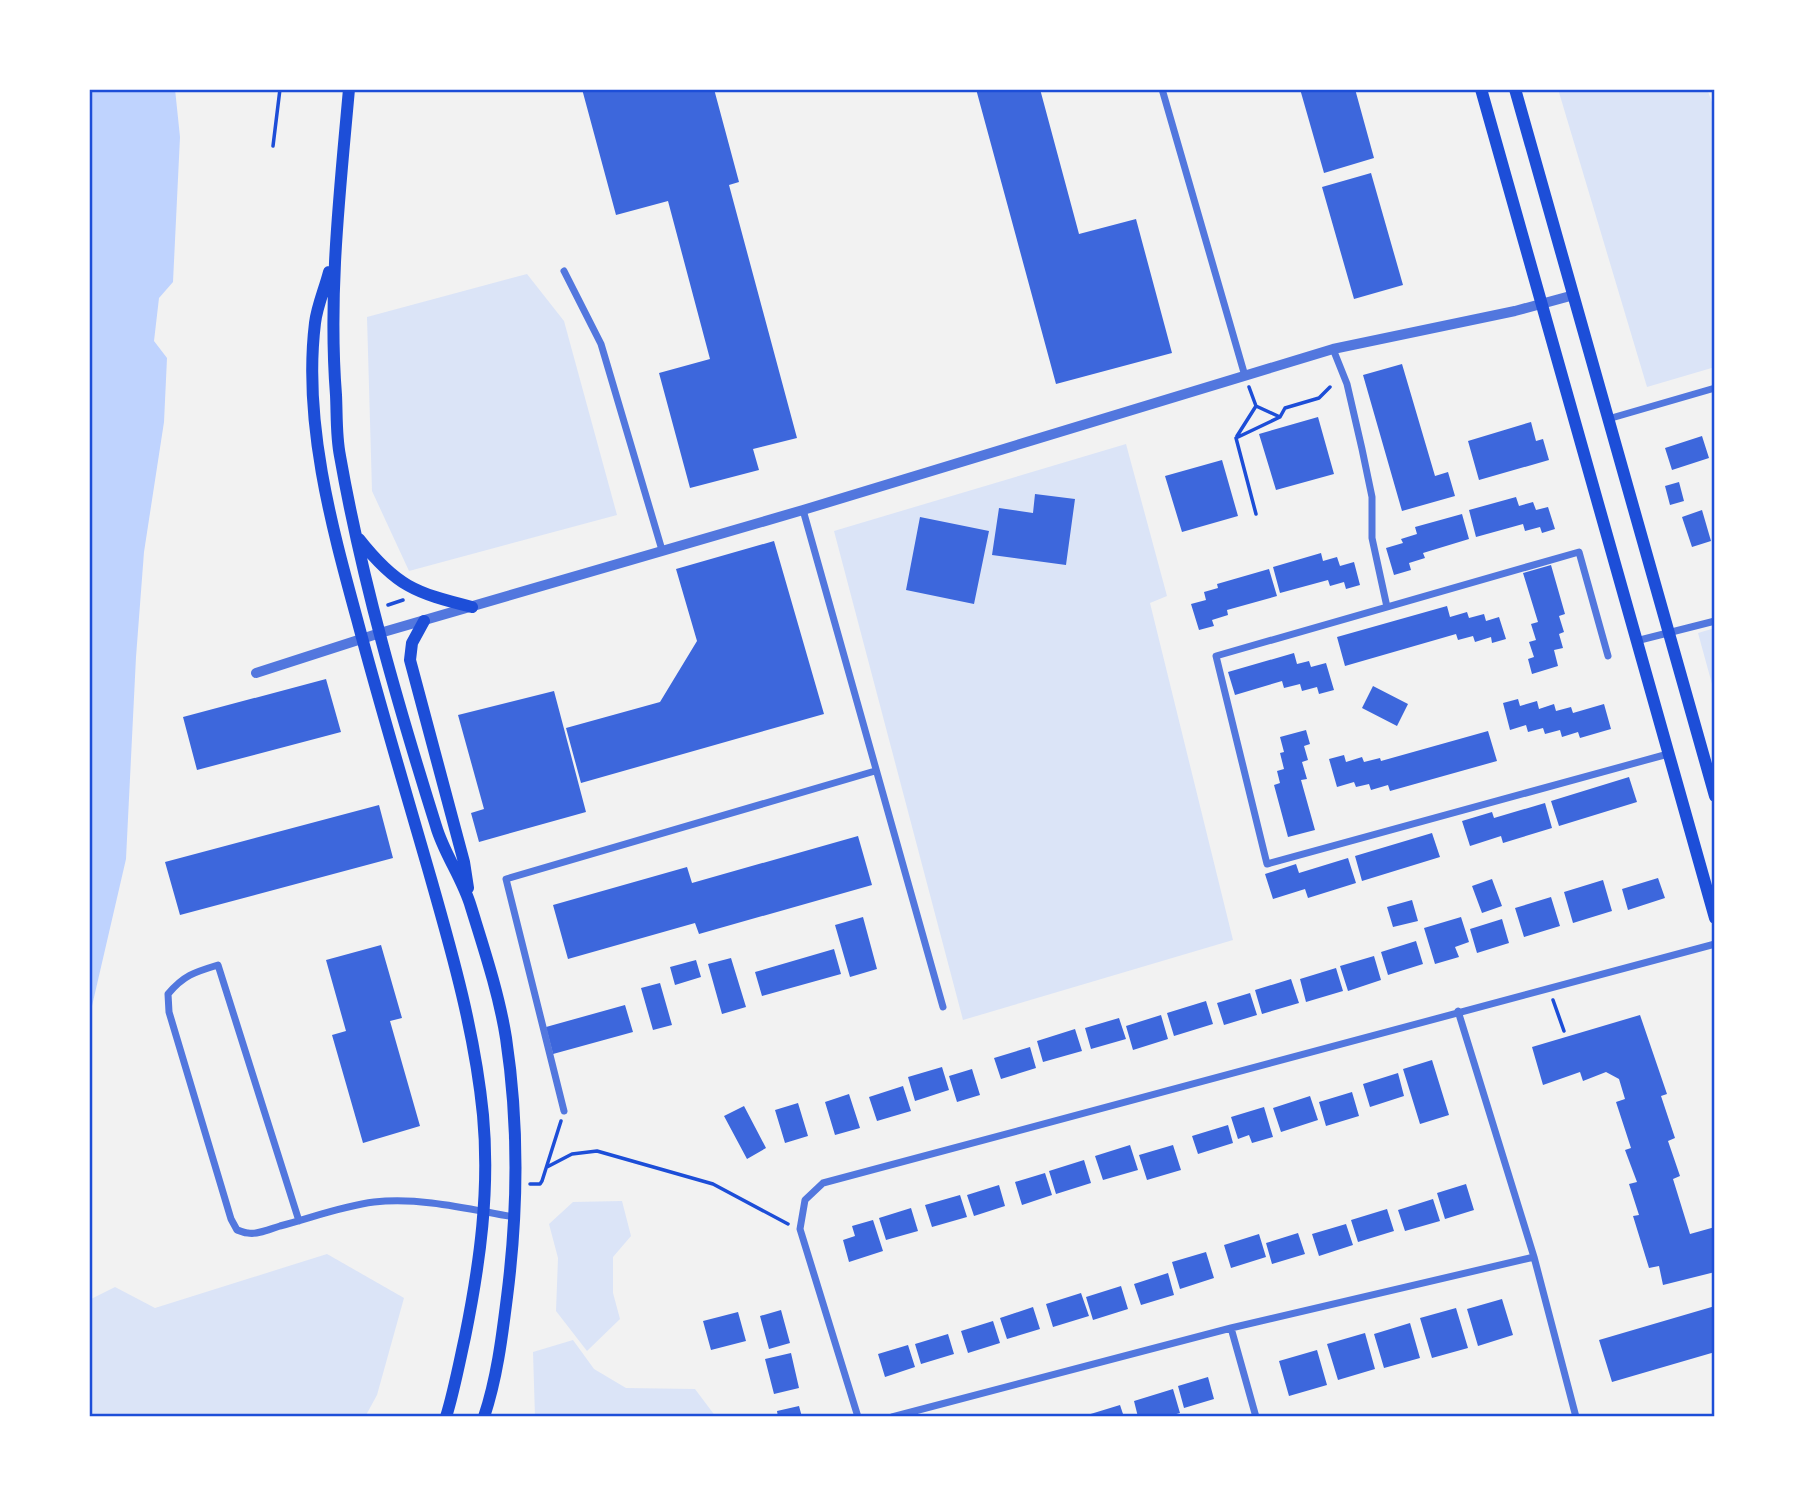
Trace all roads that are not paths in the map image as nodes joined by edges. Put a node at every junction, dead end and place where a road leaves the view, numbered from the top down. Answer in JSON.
{"nodes":[{"id":1,"x":349,"y":89,"type":"edge"},
{"id":2,"x":1162,"y":89,"type":"edge"},
{"id":3,"x":1481,"y":89,"type":"edge"},
{"id":4,"x":1515,"y":89,"type":"edge"},
{"id":5,"x":335,"y":254,"type":"junction"},
{"id":6,"x":564,"y":271,"type":"dead end"},
{"id":7,"x":1574,"y":295,"type":"junction"},
{"id":8,"x":1542,"y":303,"type":"junction"},
{"id":9,"x":1333,"y":349,"type":"junction"},
{"id":10,"x":1245,"y":376,"type":"junction"},
{"id":11,"x":1715,"y":388,"type":"edge"},
{"id":12,"x":1608,"y":419,"type":"junction"},
{"id":13,"x":803,"y":510,"type":"junction"},
{"id":14,"x":356,"y":535,"type":"junction"},
{"id":15,"x":663,"y":550,"type":"junction"},
{"id":16,"x":472,"y":607,"type":"junction"},
{"id":17,"x":1387,"y":607,"type":"junction"},
{"id":18,"x":424,"y":621,"type":"junction"},
{"id":19,"x":1715,"y":621,"type":"edge"},
{"id":20,"x":1669,"y":632,"type":"junction"},
{"id":21,"x":380,"y":633,"type":"junction"},
{"id":22,"x":362,"y":640,"type":"junction"},
{"id":23,"x":1636,"y":641,"type":"junction"},
{"id":24,"x":1608,"y":656,"type":"dead end"},
{"id":25,"x":256,"y":673,"type":"dead end"},
{"id":26,"x":1668,"y":754,"type":"junction"},
{"id":27,"x":876,"y":771,"type":"junction"},
{"id":28,"x":1715,"y":796,"type":"edge"},
{"id":29,"x":470,"y":902,"type":"junction"},
{"id":30,"x":1715,"y":918,"type":"edge"},
{"id":31,"x":1715,"y":944,"type":"edge"},
{"id":32,"x":943,"y":1007,"type":"dead end"},
{"id":33,"x":1458,"y":1011,"type":"junction"},
{"id":34,"x":564,"y":1111,"type":"road end"},
{"id":35,"x":485,"y":1212,"type":"junction"},
{"id":36,"x":515,"y":1217,"type":"junction"},
{"id":37,"x":299,"y":1221,"type":"junction"},
{"id":38,"x":1534,"y":1257,"type":"junction"},
{"id":39,"x":1231,"y":1328,"type":"junction"},
{"id":40,"x":446,"y":1417,"type":"edge"},
{"id":41,"x":484,"y":1417,"type":"edge"},
{"id":42,"x":858,"y":1417,"type":"edge"},
{"id":43,"x":892,"y":1417,"type":"edge"},
{"id":44,"x":1256,"y":1417,"type":"edge"},
{"id":45,"x":1576,"y":1417,"type":"edge"}],
"edges":[{"from":1,"to":5,"type":"main road"},
{"from":2,"to":10,"type":"street"},
{"from":3,"to":8,"type":"main road"},
{"from":4,"to":7,"type":"main road"},
{"from":5,"to":14,"type":"main road"},
{"from":5,"to":22,"type":"main road"},
{"from":6,"to":15,"type":"street"},
{"from":7,"to":8,"type":"street"},
{"from":7,"to":12,"type":"main road"},
{"from":8,"to":9,"type":"street"},
{"from":8,"to":23,"type":"main road"},
{"from":9,"to":10,"type":"street"},
{"from":9,"to":17,"type":"street"},
{"from":10,"to":13,"type":"street"},
{"from":11,"to":12,"type":"street"},
{"from":12,"to":20,"type":"main road"},
{"from":13,"to":15,"type":"street"},
{"from":13,"to":27,"type":"street"},
{"from":14,"to":16,"type":"main road"},
{"from":14,"to":21,"type":"main road"},
{"from":15,"to":16,"type":"street"},
{"from":16,"to":18,"type":"street"},
{"from":17,"to":24,"type":"street"},
{"from":17,"to":26,"type":"street"},
{"from":18,"to":21,"type":"street"},
{"from":18,"to":29,"type":"main road"},
{"from":19,"to":20,"type":"street"},
{"from":20,"to":23,"type":"street"},
{"from":20,"to":28,"type":"main road"},
{"from":21,"to":22,"type":"street"},
{"from":21,"to":29,"type":"main road"},
{"from":22,"to":25,"type":"street"},
{"from":22,"to":35,"type":"main road"},
{"from":23,"to":26,"type":"main road"},
{"from":26,"to":30,"type":"main road"},
{"from":27,"to":32,"type":"street"},
{"from":27,"to":34,"type":"street"},
{"from":29,"to":36,"type":"main road"},
{"from":31,"to":33,"type":"street"},
{"from":33,"to":38,"type":"street"},
{"from":33,"to":42,"type":"street"},
{"from":35,"to":36,"type":"street"},
{"from":35,"to":37,"type":"street"},
{"from":35,"to":40,"type":"main road"},
{"from":36,"to":41,"type":"main road"},
{"from":37,"to":37,"type":"street"},
{"from":38,"to":39,"type":"street"},
{"from":38,"to":45,"type":"street"},
{"from":39,"to":43,"type":"street"},
{"from":39,"to":44,"type":"street"}]}
